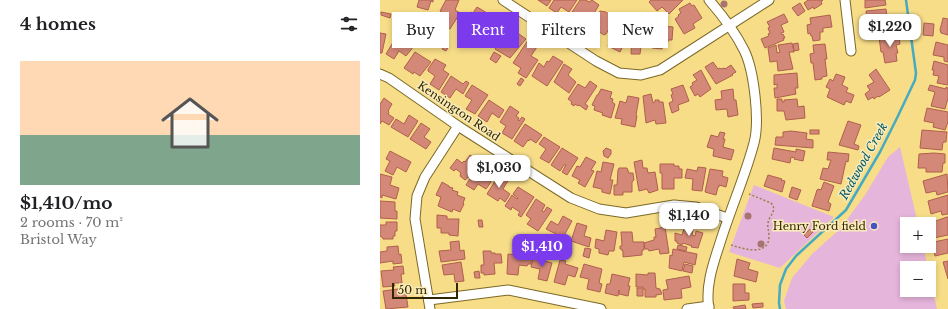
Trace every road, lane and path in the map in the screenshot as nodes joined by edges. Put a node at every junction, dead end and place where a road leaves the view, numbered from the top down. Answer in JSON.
{"nodes":[{"id":1,"x":503,"y":0,"type":"edge"},
{"id":2,"x":709,"y":0,"type":"edge"},
{"id":3,"x":769,"y":0,"type":"edge"},
{"id":4,"x":845,"y":0,"type":"edge"},
{"id":5,"x":729,"y":26,"type":"junction"},
{"id":6,"x":851,"y":50,"type":"dead end"},
{"id":7,"x":380,"y":74,"type":"edge"},
{"id":8,"x":458,"y":126,"type":"junction"},
{"id":9,"x":749,"y":194,"type":"dead end"},
{"id":10,"x":727,"y":218,"type":"junction"},
{"id":11,"x":731,"y":245,"type":"dead end"},
{"id":12,"x":429,"y":304,"type":"edge"},
{"id":13,"x":709,"y":307,"type":"edge"},
{"id":14,"x":601,"y":309,"type":"edge"},
{"id":15,"x":687,"y":309,"type":"edge"}],
"edges":[{"from":1,"to":5,"type":"street"},
{"from":2,"to":5,"type":"street"},
{"from":3,"to":5,"type":"street"},
{"from":4,"to":6,"type":"street"},
{"from":5,"to":10,"type":"street"},
{"from":7,"to":8,"type":"street","name":"Kensington Road"},
{"from":8,"to":10,"type":"street","name":"Kensington Road"},
{"from":8,"to":12,"type":"street"},
{"from":9,"to":11,"type":"path"},
{"from":10,"to":13,"type":"street"},
{"from":12,"to":14,"type":"street"},
{"from":13,"to":15,"type":"street"}]}
